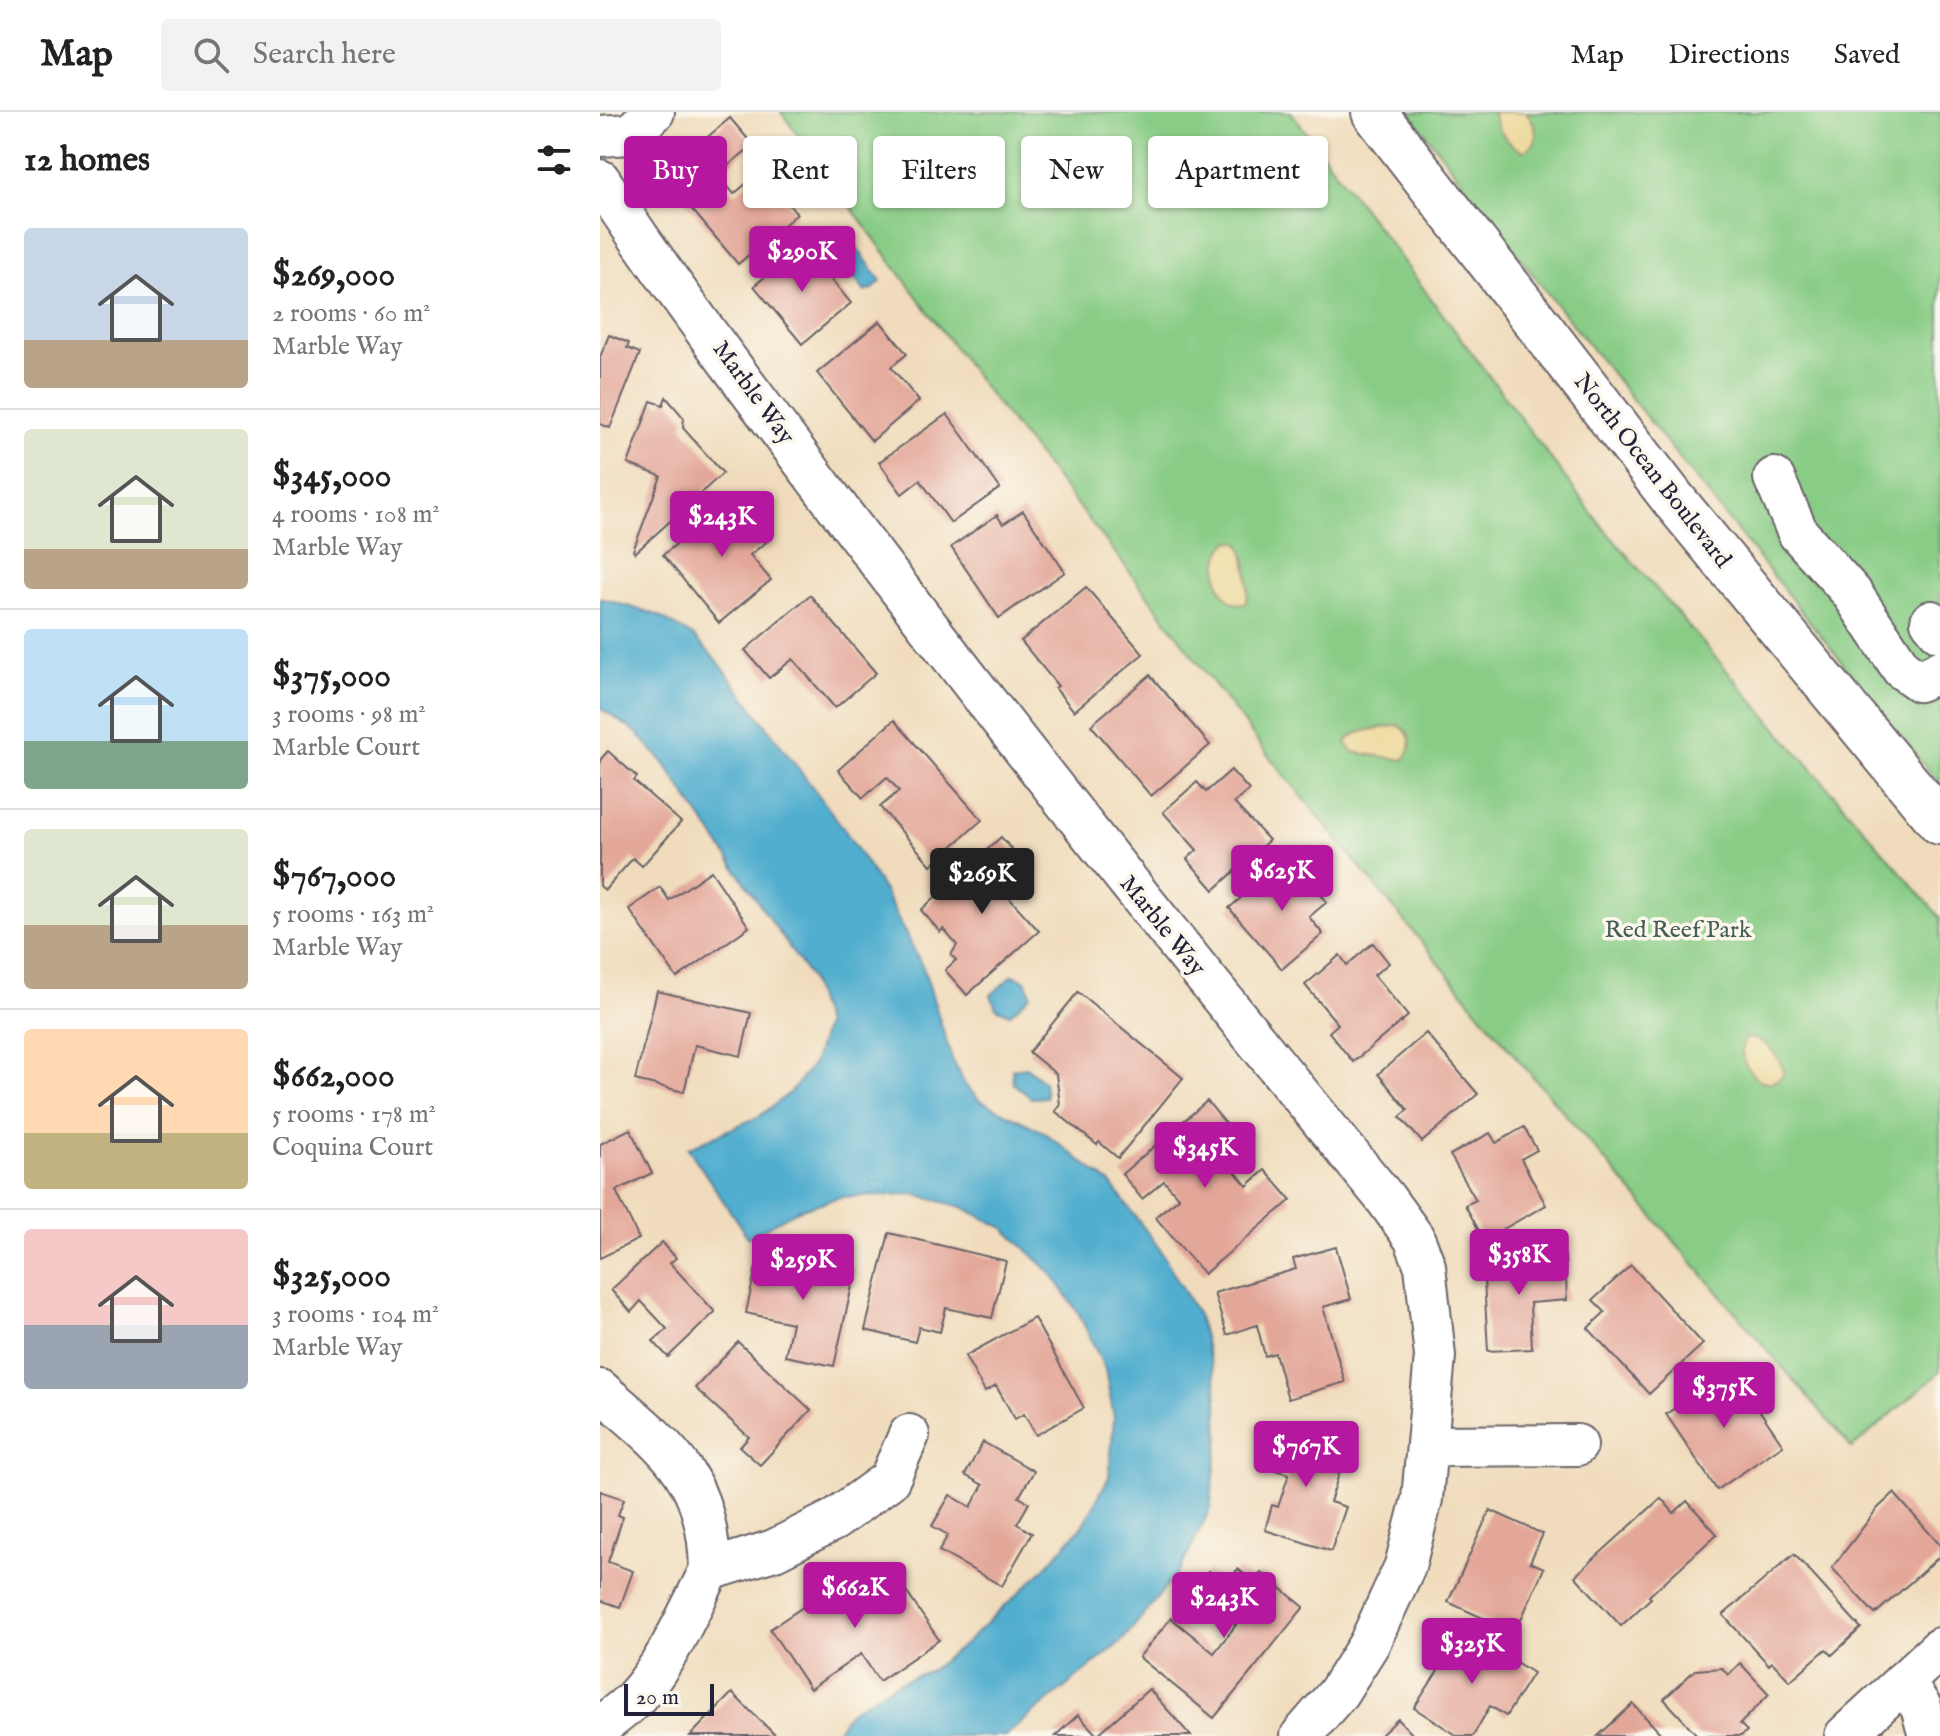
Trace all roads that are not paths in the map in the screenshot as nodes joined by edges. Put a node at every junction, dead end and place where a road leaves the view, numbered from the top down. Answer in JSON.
{"nodes":[{"id":1,"x":654,"y":112,"type":"edge"},
{"id":2,"x":1374,"y":112,"type":"edge"},
{"id":3,"x":600,"y":136,"type":"edge"},
{"id":4,"x":600,"y":180,"type":"edge"},
{"id":5,"x":1774,"y":478,"type":"dead end"},
{"id":6,"x":1940,"y":671,"type":"edge"},
{"id":7,"x":1940,"y":822,"type":"edge"},
{"id":8,"x":600,"y":1390,"type":"edge"},
{"id":9,"x":909,"y":1435,"type":"dead end"},
{"id":10,"x":1577,"y":1445,"type":"dead end"},
{"id":11,"x":1428,"y":1446,"type":"junction"},
{"id":12,"x":710,"y":1570,"type":"junction"},
{"id":13,"x":1940,"y":1648,"type":"edge"},
{"id":14,"x":1903,"y":1682,"type":"junction"},
{"id":15,"x":600,"y":1727,"type":"edge"},
{"id":16,"x":1301,"y":1736,"type":"edge"},
{"id":17,"x":1845,"y":1736,"type":"edge"},
{"id":18,"x":1929,"y":1736,"type":"edge"}],
"edges":[{"from":1,"to":3,"type":"street"},
{"from":2,"to":7,"type":"main road","name":"North Ocean Boulevard"},
{"from":4,"to":11,"type":"street","name":"Marble Way"},
{"from":5,"to":6,"type":"street"},
{"from":8,"to":12,"type":"street"},
{"from":9,"to":12,"type":"street"},
{"from":10,"to":11,"type":"street"},
{"from":11,"to":16,"type":"street","name":"Marble Way"},
{"from":12,"to":15,"type":"street"},
{"from":13,"to":14,"type":"street"},
{"from":14,"to":17,"type":"street"},
{"from":14,"to":18,"type":"street"}]}
